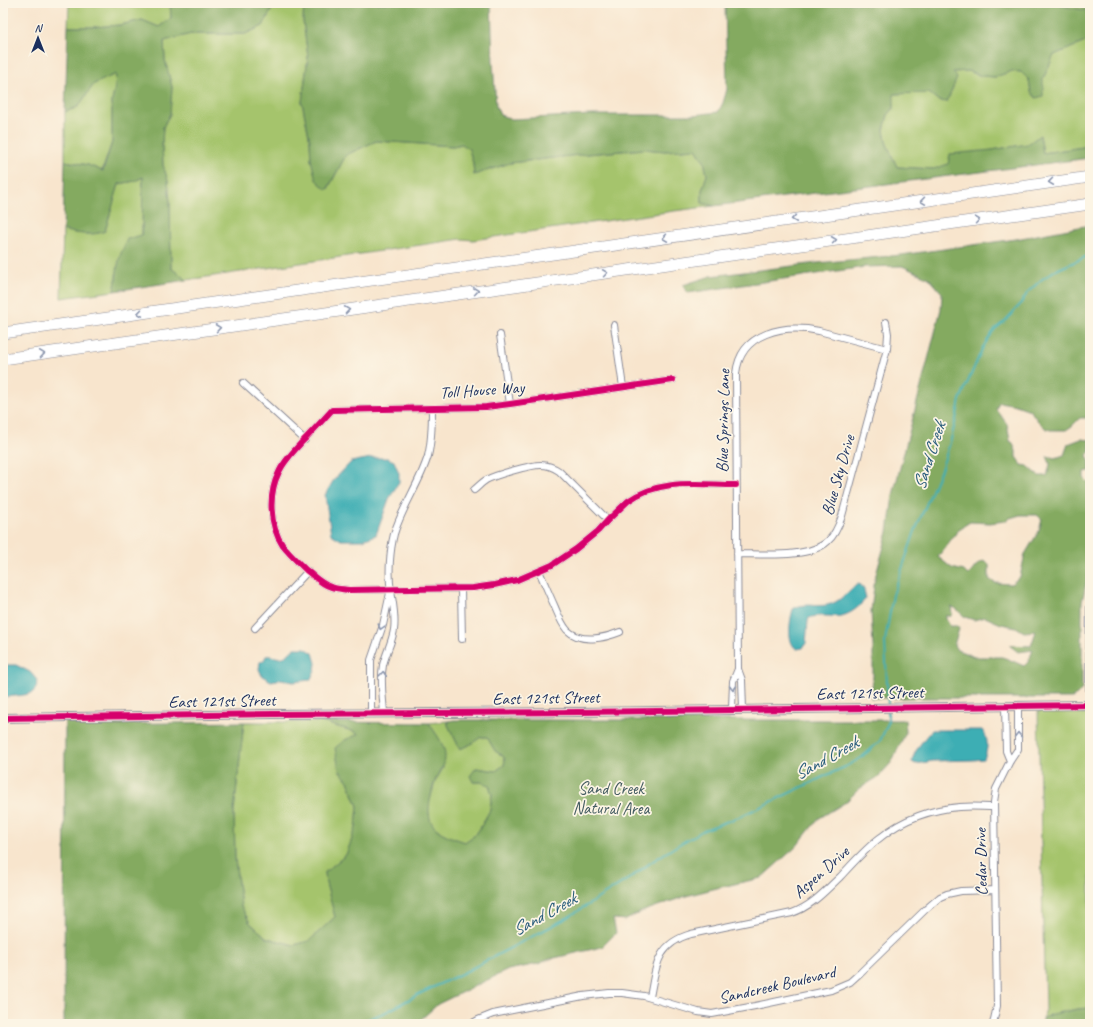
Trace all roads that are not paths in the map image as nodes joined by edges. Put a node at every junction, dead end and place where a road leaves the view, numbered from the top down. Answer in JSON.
{"nodes":[{"id":1,"x":1090,"y":177,"type":"edge"},
{"id":2,"x":1090,"y":204,"type":"edge"},
{"id":3,"x":886,"y":322,"type":"dead end"},
{"id":4,"x":614,"y":324,"type":"dead end"},
{"id":5,"x":3,"y":332,"type":"edge"},
{"id":6,"x":500,"y":335,"type":"dead end"},
{"id":7,"x":887,"y":349,"type":"junction"},
{"id":8,"x":3,"y":359,"type":"edge"},
{"id":9,"x":672,"y":380,"type":"dead end"},
{"id":10,"x":243,"y":383,"type":"dead end"},
{"id":11,"x":623,"y":387,"type":"junction"},
{"id":12,"x":510,"y":404,"type":"junction"},
{"id":13,"x":432,"y":408,"type":"junction"},
{"id":14,"x":305,"y":440,"type":"junction"},
{"id":15,"x":736,"y":485,"type":"junction"},
{"id":16,"x":474,"y":490,"type":"dead end"},
{"id":17,"x":608,"y":520,"type":"junction"},
{"id":18,"x":737,"y":554,"type":"junction"},
{"id":19,"x":308,"y":571,"type":"junction"},
{"id":20,"x":539,"y":571,"type":"junction"},
{"id":21,"x":461,"y":588,"type":"junction"},
{"id":22,"x":390,"y":590,"type":"junction"},
{"id":23,"x":1090,"y":601,"type":"edge"},
{"id":24,"x":256,"y":628,"type":"dead end"},
{"id":25,"x":620,"y":632,"type":"dead end"},
{"id":26,"x":462,"y":639,"type":"dead end"},
{"id":27,"x":738,"y":669,"type":"junction"},
{"id":28,"x":1090,"y":705,"type":"edge"},
{"id":29,"x":1006,"y":706,"type":"junction"},
{"id":30,"x":1018,"y":706,"type":"junction"},
{"id":31,"x":732,"y":709,"type":"junction"},
{"id":32,"x":743,"y":709,"type":"junction"},
{"id":33,"x":371,"y":713,"type":"junction"},
{"id":34,"x":384,"y":713,"type":"junction"},
{"id":35,"x":3,"y":718,"type":"edge"},
{"id":36,"x":1010,"y":761,"type":"junction"},
{"id":37,"x":994,"y":807,"type":"junction"},
{"id":38,"x":995,"y":890,"type":"junction"},
{"id":39,"x":650,"y":998,"type":"junction"},
{"id":40,"x":470,"y":1024,"type":"edge"},
{"id":41,"x":993,"y":1024,"type":"edge"}],
"edges":[{"from":1,"to":5,"type":"highway","one_way":true},
{"from":8,"to":2,"type":"highway","one_way":true},
{"from":3,"to":7,"type":"street","name":"Blue Sky Drive"},
{"from":4,"to":11,"type":"street"},
{"from":6,"to":12,"type":"street"},
{"from":7,"to":15,"type":"street","name":"Blue Springs Lane"},
{"from":7,"to":18,"type":"street","name":"Blue Sky Drive"},
{"from":9,"to":11,"type":"street","name":"Toll House Way"},
{"from":10,"to":14,"type":"street"},
{"from":11,"to":12,"type":"street","name":"Toll House Way"},
{"from":12,"to":13,"type":"street","name":"Toll House Way"},
{"from":13,"to":14,"type":"street","name":"Toll House Way"},
{"from":13,"to":22,"type":"street"},
{"from":14,"to":19,"type":"street","name":"Toll House Way"},
{"from":15,"to":17,"type":"street","name":"Toll House Way"},
{"from":15,"to":18,"type":"street","name":"Blue Springs Lane"},
{"from":16,"to":17,"type":"street"},
{"from":17,"to":20,"type":"street","name":"Toll House Way"},
{"from":18,"to":27,"type":"street","name":"Blue Springs Lane"},
{"from":19,"to":22,"type":"street","name":"Toll House Way"},
{"from":19,"to":24,"type":"street"},
{"from":20,"to":21,"type":"street","name":"Toll House Way"},
{"from":20,"to":25,"type":"street"},
{"from":21,"to":22,"type":"street","name":"Toll House Way"},
{"from":21,"to":26,"type":"street"},
{"from":22,"to":33,"type":"street","one_way":true},
{"from":34,"to":22,"type":"street","one_way":true},
{"from":23,"to":28,"type":"street"},
{"from":27,"to":31,"type":"street","name":"Blue Springs Lane","one_way":true},
{"from":27,"to":32,"type":"street","name":"Blue Springs Lane"},
{"from":28,"to":30,"type":"street","name":"East 121st Street"},
{"from":29,"to":30,"type":"street","name":"East 121st Street"},
{"from":29,"to":32,"type":"street","name":"East 121st Street"},
{"from":29,"to":36,"type":"street"},
{"from":36,"to":30,"type":"street","name":"Cedar Drive","one_way":true},
{"from":31,"to":32,"type":"street","name":"East 121st Street"},
{"from":31,"to":34,"type":"street","name":"East 121st Street"},
{"from":33,"to":34,"type":"street","name":"East 121st Street"},
{"from":33,"to":35,"type":"street","name":"East 121st Street"},
{"from":36,"to":37,"type":"street","name":"Cedar Drive"},
{"from":37,"to":38,"type":"street","name":"Cedar Drive"},
{"from":37,"to":39,"type":"street","name":"Aspen Drive"},
{"from":38,"to":39,"type":"street","name":"Sandcreek Boulevard"},
{"from":38,"to":41,"type":"street","name":"Cedar Drive"},
{"from":39,"to":40,"type":"street","name":"Sandcreek Boulevard"}]}
